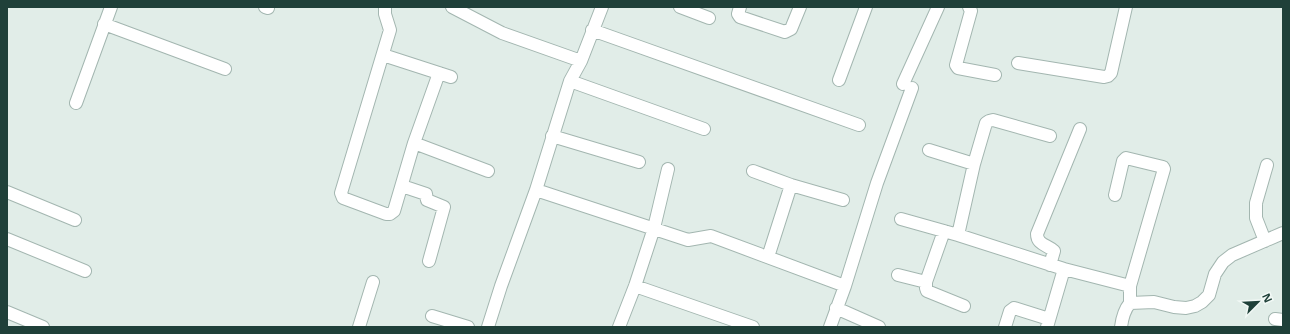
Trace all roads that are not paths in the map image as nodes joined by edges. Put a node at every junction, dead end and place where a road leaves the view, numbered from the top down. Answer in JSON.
{"nodes":[{"id":1,"x":111,"y":7,"type":"edge"},
{"id":2,"x":386,"y":7,"type":"edge"},
{"id":3,"x":452,"y":7,"type":"edge"},
{"id":4,"x":680,"y":7,"type":"edge"},
{"id":5,"x":740,"y":7,"type":"edge"},
{"id":6,"x":800,"y":7,"type":"edge"},
{"id":7,"x":866,"y":7,"type":"edge"},
{"id":8,"x":938,"y":7,"type":"edge"},
{"id":9,"x":970,"y":7,"type":"edge"},
{"id":10,"x":1126,"y":7,"type":"edge"},
{"id":11,"x":599,"y":8,"type":"edge"},
{"id":12,"x":709,"y":18,"type":"dead end"},
{"id":13,"x":104,"y":24,"type":"junction"},
{"id":14,"x":592,"y":30,"type":"junction"},
{"id":15,"x":383,"y":55,"type":"junction"},
{"id":16,"x":581,"y":61,"type":"junction"},
{"id":17,"x":1018,"y":63,"type":"dead end"},
{"id":18,"x":225,"y":68,"type":"dead end"},
{"id":19,"x":439,"y":73,"type":"junction"},
{"id":20,"x":995,"y":74,"type":"dead end"},
{"id":21,"x":451,"y":77,"type":"dead end"},
{"id":22,"x":839,"y":80,"type":"dead end"},
{"id":23,"x":570,"y":81,"type":"junction"},
{"id":24,"x":76,"y":103,"type":"dead end"},
{"id":25,"x":859,"y":125,"type":"dead end"},
{"id":26,"x":704,"y":129,"type":"dead end"},
{"id":27,"x":1080,"y":129,"type":"dead end"},
{"id":28,"x":552,"y":136,"type":"junction"},
{"id":29,"x":1050,"y":136,"type":"dead end"},
{"id":30,"x":414,"y":143,"type":"junction"},
{"id":31,"x":929,"y":150,"type":"dead end"},
{"id":32,"x":639,"y":162,"type":"dead end"},
{"id":33,"x":974,"y":164,"type":"junction"},
{"id":34,"x":1267,"y":165,"type":"dead end"},
{"id":35,"x":668,"y":169,"type":"dead end"},
{"id":36,"x":488,"y":171,"type":"dead end"},
{"id":37,"x":753,"y":171,"type":"dead end"},
{"id":38,"x":791,"y":185,"type":"junction"},
{"id":39,"x":402,"y":186,"type":"junction"},
{"id":40,"x":536,"y":190,"type":"junction"},
{"id":41,"x":7,"y":192,"type":"edge"},
{"id":42,"x":1115,"y":195,"type":"dead end"},
{"id":43,"x":843,"y":200,"type":"dead end"},
{"id":44,"x":901,"y":219,"type":"dead end"},
{"id":45,"x":75,"y":220,"type":"dead end"},
{"id":46,"x":654,"y":228,"type":"junction"},
{"id":47,"x":944,"y":231,"type":"junction"},
{"id":48,"x":1283,"y":233,"type":"edge"},
{"id":49,"x":958,"y":235,"type":"junction"},
{"id":50,"x":7,"y":239,"type":"edge"},
{"id":51,"x":1265,"y":241,"type":"junction"},
{"id":52,"x":768,"y":257,"type":"junction"},
{"id":53,"x":429,"y":261,"type":"dead end"},
{"id":54,"x":1050,"y":265,"type":"junction"},
{"id":55,"x":1064,"y":269,"type":"junction"},
{"id":56,"x":85,"y":271,"type":"dead end"},
{"id":57,"x":898,"y":275,"type":"dead end"},
{"id":58,"x":372,"y":282,"type":"dead end"},
{"id":59,"x":926,"y":282,"type":"junction"},
{"id":60,"x":635,"y":286,"type":"junction"},
{"id":61,"x":845,"y":286,"type":"junction"},
{"id":62,"x":1130,"y":286,"type":"junction"},
{"id":63,"x":1130,"y":303,"type":"junction"},
{"id":64,"x":964,"y":306,"type":"dead end"},
{"id":65,"x":836,"y":308,"type":"junction"},
{"id":66,"x":7,"y":312,"type":"edge"},
{"id":67,"x":432,"y":316,"type":"dead end"},
{"id":68,"x":720,"y":322,"type":"edge"},
{"id":69,"x":1048,"y":323,"type":"edge"},
{"id":70,"x":43,"y":327,"type":"edge"},
{"id":71,"x":358,"y":327,"type":"edge"},
{"id":72,"x":468,"y":327,"type":"edge"},
{"id":73,"x":488,"y":327,"type":"edge"},
{"id":74,"x":619,"y":327,"type":"edge"},
{"id":75,"x":753,"y":327,"type":"edge"},
{"id":76,"x":830,"y":327,"type":"edge"},
{"id":77,"x":879,"y":327,"type":"edge"},
{"id":78,"x":1005,"y":327,"type":"edge"},
{"id":79,"x":1121,"y":327,"type":"edge"}],
"edges":[{"from":1,"to":13,"type":"street"},
{"from":2,"to":15,"type":"street"},
{"from":3,"to":16,"type":"street"},
{"from":4,"to":12,"type":"street"},
{"from":5,"to":6,"type":"street"},
{"from":7,"to":22,"type":"street"},
{"from":8,"to":61,"type":"street"},
{"from":9,"to":20,"type":"street"},
{"from":10,"to":17,"type":"street"},
{"from":11,"to":14,"type":"street"},
{"from":13,"to":18,"type":"street"},
{"from":13,"to":24,"type":"street"},
{"from":14,"to":16,"type":"street"},
{"from":14,"to":25,"type":"street"},
{"from":15,"to":19,"type":"street"},
{"from":15,"to":39,"type":"street"},
{"from":16,"to":23,"type":"street"},
{"from":19,"to":21,"type":"street"},
{"from":19,"to":30,"type":"street"},
{"from":23,"to":26,"type":"street"},
{"from":23,"to":28,"type":"street"},
{"from":27,"to":54,"type":"street"},
{"from":28,"to":32,"type":"street"},
{"from":28,"to":40,"type":"street"},
{"from":29,"to":33,"type":"street"},
{"from":30,"to":36,"type":"street"},
{"from":30,"to":39,"type":"street"},
{"from":31,"to":33,"type":"street"},
{"from":33,"to":49,"type":"street"},
{"from":34,"to":51,"type":"street"},
{"from":35,"to":46,"type":"street"},
{"from":37,"to":38,"type":"street"},
{"from":38,"to":43,"type":"street"},
{"from":38,"to":52,"type":"street"},
{"from":39,"to":53,"type":"street"},
{"from":40,"to":46,"type":"street"},
{"from":40,"to":73,"type":"street"},
{"from":41,"to":45,"type":"street"},
{"from":42,"to":62,"type":"street"},
{"from":44,"to":47,"type":"street"},
{"from":46,"to":52,"type":"street"},
{"from":46,"to":60,"type":"street"},
{"from":47,"to":49,"type":"street"},
{"from":47,"to":59,"type":"street"},
{"from":48,"to":51,"type":"street"},
{"from":49,"to":54,"type":"street"},
{"from":50,"to":56,"type":"street"},
{"from":51,"to":63,"type":"street"},
{"from":52,"to":61,"type":"street"},
{"from":54,"to":55,"type":"street"},
{"from":55,"to":62,"type":"street"},
{"from":55,"to":69,"type":"street"},
{"from":57,"to":59,"type":"street"},
{"from":58,"to":71,"type":"street"},
{"from":59,"to":64,"type":"street"},
{"from":60,"to":68,"type":"street"},
{"from":60,"to":74,"type":"street"},
{"from":61,"to":65,"type":"street"},
{"from":62,"to":63,"type":"street"},
{"from":63,"to":79,"type":"street"},
{"from":65,"to":76,"type":"street"},
{"from":65,"to":77,"type":"street"},
{"from":66,"to":70,"type":"street"},
{"from":67,"to":72,"type":"street"},
{"from":68,"to":75,"type":"street"},
{"from":69,"to":78,"type":"street"}]}
